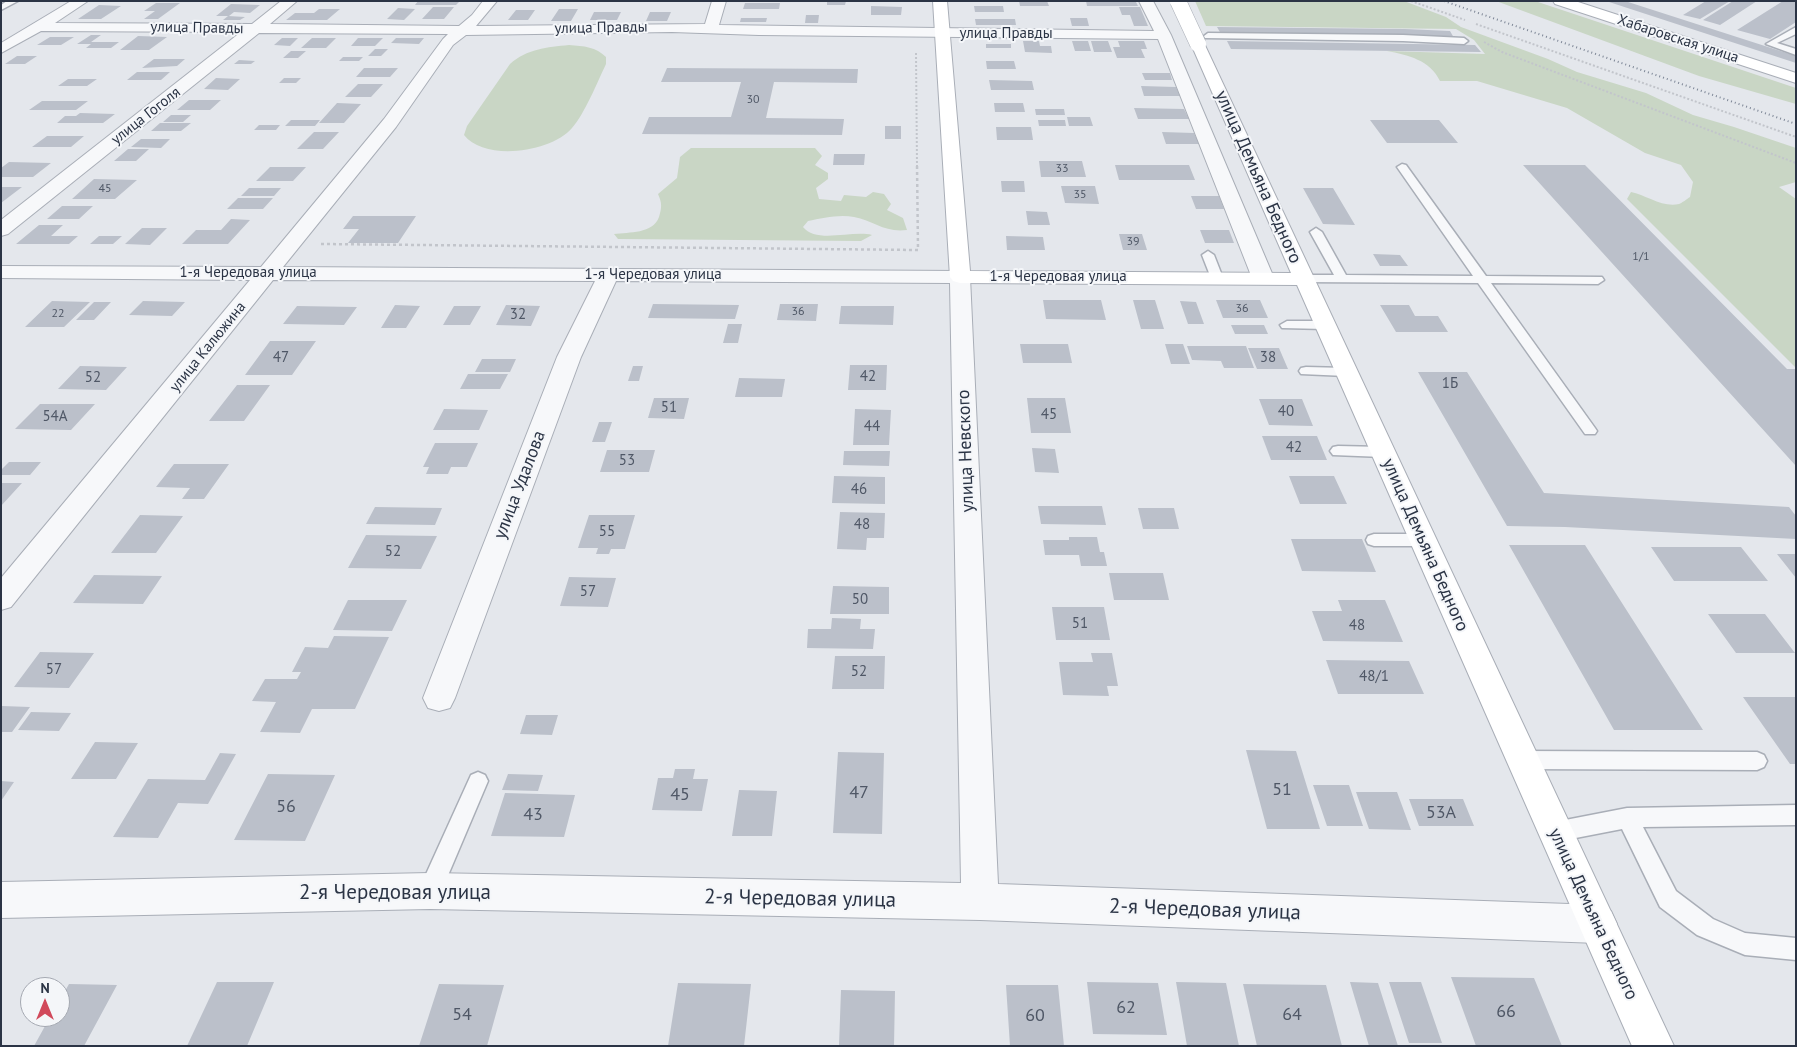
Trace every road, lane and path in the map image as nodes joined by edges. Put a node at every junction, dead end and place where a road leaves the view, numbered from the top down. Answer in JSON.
{"nodes":[{"id":1,"x":14,"y":1,"type":"edge"},
{"id":2,"x":81,"y":1,"type":"edge"},
{"id":3,"x":290,"y":1,"type":"edge"},
{"id":4,"x":490,"y":1,"type":"edge"},
{"id":5,"x":719,"y":1,"type":"edge"},
{"id":6,"x":940,"y":1,"type":"edge"},
{"id":7,"x":1146,"y":1,"type":"edge"},
{"id":8,"x":1178,"y":1,"type":"edge"},
{"id":9,"x":1411,"y":1,"type":"edge"},
{"id":10,"x":1560,"y":1,"type":"edge"},
{"id":11,"x":2,"y":8,"type":"edge"},
{"id":12,"x":1466,"y":21,"type":"dead end"},
{"id":13,"x":1476,"y":24,"type":"dead end"},
{"id":14,"x":39,"y":27,"type":"junction"},
{"id":15,"x":711,"y":28,"type":"junction"},
{"id":16,"x":256,"y":29,"type":"junction"},
{"id":17,"x":1796,"y":30,"type":"edge"},
{"id":18,"x":462,"y":31,"type":"junction"},
{"id":19,"x":943,"y":33,"type":"junction"},
{"id":20,"x":1168,"y":35,"type":"junction"},
{"id":21,"x":1476,"y":38,"type":"dead end"},
{"id":22,"x":1203,"y":40,"type":"junction"},
{"id":23,"x":1464,"y":41,"type":"dead end"},
{"id":24,"x":916,"y":47,"type":"dead end"},
{"id":25,"x":1,"y":49,"type":"edge"},
{"id":26,"x":1796,"y":52,"type":"edge"},
{"id":27,"x":1796,"y":78,"type":"edge"},
{"id":28,"x":1796,"y":137,"type":"edge"},
{"id":29,"x":1796,"y":163,"type":"edge"},
{"id":30,"x":1402,"y":167,"type":"dead end"},
{"id":31,"x":1,"y":230,"type":"edge"},
{"id":32,"x":1316,"y":232,"type":"dead end"},
{"id":33,"x":291,"y":246,"type":"junction"},
{"id":34,"x":1208,"y":254,"type":"dead end"},
{"id":35,"x":1,"y":272,"type":"edge"},
{"id":36,"x":269,"y":273,"type":"junction"},
{"id":37,"x":609,"y":275,"type":"junction"},
{"id":38,"x":960,"y":277,"type":"junction"},
{"id":39,"x":1217,"y":278,"type":"junction"},
{"id":40,"x":1263,"y":278,"type":"junction"},
{"id":41,"x":1304,"y":278,"type":"junction"},
{"id":42,"x":1342,"y":279,"type":"junction"},
{"id":43,"x":1482,"y":279,"type":"junction"},
{"id":44,"x":1598,"y":280,"type":"dead end"},
{"id":45,"x":1287,"y":325,"type":"dead end"},
{"id":46,"x":1325,"y":325,"type":"junction"},
{"id":47,"x":1306,"y":371,"type":"dead end"},
{"id":48,"x":1346,"y":372,"type":"junction"},
{"id":49,"x":1590,"y":431,"type":"dead end"},
{"id":50,"x":1338,"y":451,"type":"dead end"},
{"id":51,"x":1382,"y":452,"type":"junction"},
{"id":52,"x":1374,"y":540,"type":"dead end"},
{"id":53,"x":1422,"y":540,"type":"junction"},
{"id":54,"x":1,"y":599,"type":"edge"},
{"id":55,"x":439,"y":698,"type":"dead end"},
{"id":56,"x":1522,"y":760,"type":"junction"},
{"id":57,"x":1757,"y":761,"type":"dead end"},
{"id":58,"x":478,"y":781,"type":"dead end"},
{"id":59,"x":1796,"y":816,"type":"edge"},
{"id":60,"x":1627,"y":818,"type":"junction"},
{"id":61,"x":1555,"y":832,"type":"junction"},
{"id":62,"x":430,"y":891,"type":"junction"},
{"id":63,"x":1,"y":900,"type":"edge"},
{"id":64,"x":980,"y":902,"type":"junction"},
{"id":65,"x":1598,"y":924,"type":"junction"},
{"id":66,"x":1796,"y":949,"type":"edge"},
{"id":67,"x":1653,"y":1046,"type":"edge"}],
"edges":[{"from":1,"to":11,"type":"lane"},
{"from":2,"to":14,"type":"street"},
{"from":3,"to":16,"type":"street","name":"улица Гоголя"},
{"from":4,"to":18,"type":"street","name":"улица Калюжина"},
{"from":5,"to":15,"type":"street"},
{"from":6,"to":19,"type":"main road","name":"улица Невского"},
{"from":7,"to":20,"type":"street","name":"улица Демьяна Бедного"},
{"from":8,"to":22,"type":"main road","name":"улица Демьяна Бедного","bridge":true},
{"from":9,"to":12,"type":"path"},
{"from":10,"to":27,"type":"main road","name":"Хабаровская улица"},
{"from":13,"to":28,"type":"path"},
{"from":14,"to":16,"type":"street","name":"улица Правды"},
{"from":14,"to":25,"type":"street"},
{"from":15,"to":18,"type":"street","name":"улица Правды"},
{"from":15,"to":19,"type":"street","name":"улица Правды"},
{"from":16,"to":18,"type":"street","name":"улица Правды"},
{"from":16,"to":31,"type":"street","name":"улица Гоголя"},
{"from":17,"to":26,"type":"lane"},
{"from":18,"to":33,"type":"street","name":"улица Калюжина"},
{"from":19,"to":20,"type":"street","name":"улица Правды"},
{"from":19,"to":38,"type":"main road","name":"улица Невского"},
{"from":20,"to":40,"type":"street","name":"улица Демьяна Бедного"},
{"from":21,"to":29,"type":"path"},
{"from":22,"to":23,"type":"lane"},
{"from":22,"to":41,"type":"main road","name":"улица Демьяна Бедного"},
{"from":24,"to":33,"type":"path"},
{"from":30,"to":43,"type":"lane"},
{"from":32,"to":42,"type":"lane"},
{"from":33,"to":36,"type":"street","name":"улица Калюжина"},
{"from":34,"to":39,"type":"lane"},
{"from":35,"to":36,"type":"street","name":"1-я Чередовая улица"},
{"from":36,"to":37,"type":"street","name":"1-я Чередовая улица"},
{"from":36,"to":54,"type":"street","name":"улица Калюжина"},
{"from":37,"to":38,"type":"street","name":"1-я Чередовая улица"},
{"from":37,"to":55,"type":"street","name":"улица Удалова"},
{"from":38,"to":39,"type":"main road","name":"1-я Чередовая улица"},
{"from":38,"to":64,"type":"street","name":"улица Невского"},
{"from":39,"to":40,"type":"main road","name":"1-я Чередовая улица"},
{"from":40,"to":41,"type":"main road","name":"1-я Чередовая улица"},
{"from":41,"to":42,"type":"lane"},
{"from":41,"to":46,"type":"main road","name":"улица Демьяна Бедного"},
{"from":42,"to":43,"type":"lane"},
{"from":43,"to":44,"type":"lane"},
{"from":43,"to":49,"type":"lane"},
{"from":45,"to":46,"type":"lane"},
{"from":46,"to":48,"type":"main road","name":"улица Демьяна Бедного"},
{"from":47,"to":48,"type":"lane"},
{"from":48,"to":51,"type":"main road","name":"улица Демьяна Бедного"},
{"from":50,"to":51,"type":"lane"},
{"from":51,"to":53,"type":"main road","name":"улица Демьяна Бедного"},
{"from":52,"to":53,"type":"lane"},
{"from":53,"to":56,"type":"main road","name":"улица Демьяна Бедного"},
{"from":56,"to":57,"type":"lane"},
{"from":56,"to":61,"type":"main road","name":"улица Демьяна Бедного"},
{"from":58,"to":62,"type":"lane"},
{"from":59,"to":60,"type":"lane"},
{"from":60,"to":61,"type":"lane"},
{"from":60,"to":66,"type":"lane"},
{"from":61,"to":65,"type":"main road","name":"улица Демьяна Бедного"},
{"from":62,"to":63,"type":"street","name":"2-я Чередовая улица"},
{"from":62,"to":64,"type":"street","name":"2-я Чередовая улица"},
{"from":64,"to":65,"type":"street","name":"2-я Чередовая улица"},
{"from":65,"to":67,"type":"main road","name":"улица Демьяна Бедного"}]}
